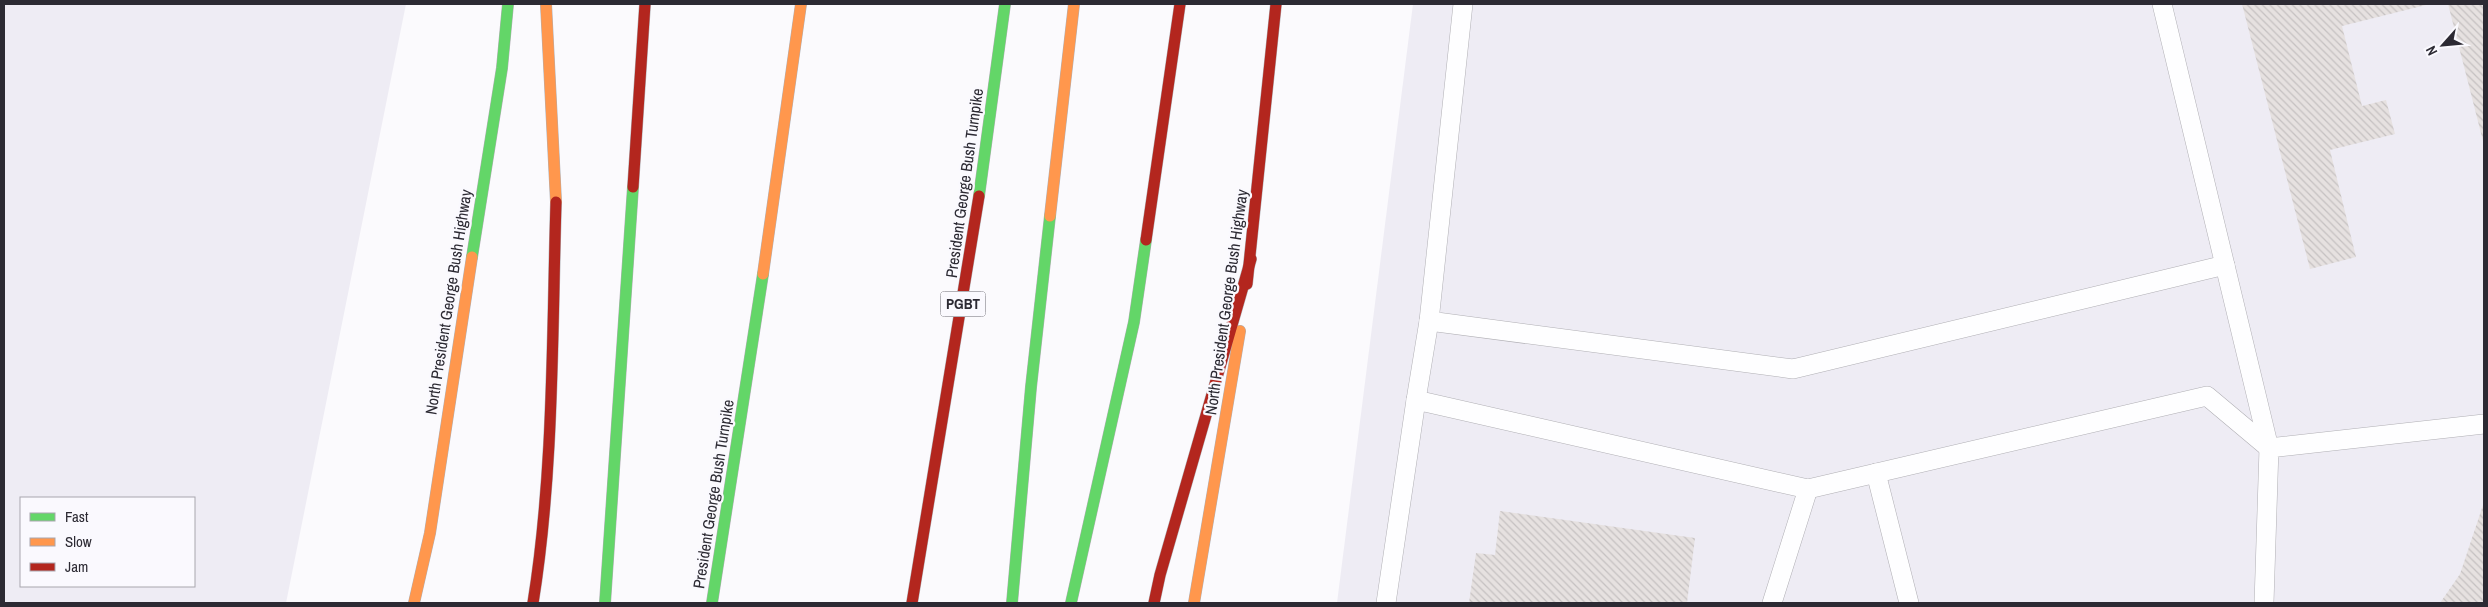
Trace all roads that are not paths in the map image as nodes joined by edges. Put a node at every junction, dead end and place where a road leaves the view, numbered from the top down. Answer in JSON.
{"nodes":[{"id":1,"x":508,"y":4,"type":"edge"},
{"id":2,"x":546,"y":4,"type":"edge"},
{"id":3,"x":646,"y":4,"type":"edge"},
{"id":4,"x":801,"y":4,"type":"edge"},
{"id":5,"x":1005,"y":4,"type":"edge"},
{"id":6,"x":1074,"y":4,"type":"edge"},
{"id":7,"x":1180,"y":4,"type":"edge"},
{"id":8,"x":1276,"y":4,"type":"edge"},
{"id":9,"x":1463,"y":4,"type":"edge"},
{"id":10,"x":2162,"y":4,"type":"edge"},
{"id":11,"x":1250,"y":259,"type":"junction"},
{"id":12,"x":2225,"y":265,"type":"junction"},
{"id":13,"x":1429,"y":321,"type":"junction"},
{"id":14,"x":1416,"y":400,"type":"junction"},
{"id":15,"x":2484,"y":424,"type":"edge"},
{"id":16,"x":2270,"y":448,"type":"junction"},
{"id":17,"x":1876,"y":473,"type":"junction"},
{"id":18,"x":1808,"y":489,"type":"junction"},
{"id":19,"x":414,"y":603,"type":"edge"},
{"id":20,"x":533,"y":603,"type":"edge"},
{"id":21,"x":604,"y":603,"type":"edge"},
{"id":22,"x":712,"y":603,"type":"edge"},
{"id":23,"x":912,"y":603,"type":"edge"},
{"id":24,"x":1012,"y":603,"type":"edge"},
{"id":25,"x":1071,"y":603,"type":"edge"},
{"id":26,"x":1154,"y":603,"type":"edge"},
{"id":27,"x":1194,"y":603,"type":"edge"},
{"id":28,"x":1386,"y":603,"type":"edge"},
{"id":29,"x":1772,"y":603,"type":"edge"},
{"id":30,"x":1909,"y":603,"type":"edge"},
{"id":31,"x":2264,"y":603,"type":"edge"}],
"edges":[{"from":1,"to":19,"type":"main road","name":"North President George Bush Highway"},
{"from":2,"to":20,"type":"main road"},
{"from":3,"to":21,"type":"main road"},
{"from":4,"to":22,"type":"main road","name":"President George Bush Turnpike"},
{"from":5,"to":23,"type":"main road","name":"President George Bush Turnpike","number":"PGBT"},
{"from":6,"to":24,"type":"main road"},
{"from":7,"to":25,"type":"main road"},
{"from":8,"to":11,"type":"main road","name":"North President George Bush Highway"},
{"from":9,"to":13,"type":"lane"},
{"from":10,"to":12,"type":"lane"},
{"from":11,"to":26,"type":"main road"},
{"from":11,"to":27,"type":"main road","name":"North President George Bush Highway"},
{"from":12,"to":13,"type":"lane"},
{"from":12,"to":16,"type":"lane"},
{"from":13,"to":14,"type":"lane"},
{"from":14,"to":18,"type":"lane"},
{"from":14,"to":28,"type":"lane"},
{"from":15,"to":16,"type":"lane"},
{"from":16,"to":17,"type":"lane"},
{"from":16,"to":31,"type":"lane"},
{"from":17,"to":18,"type":"lane"},
{"from":17,"to":30,"type":"lane"},
{"from":18,"to":29,"type":"lane"}]}
